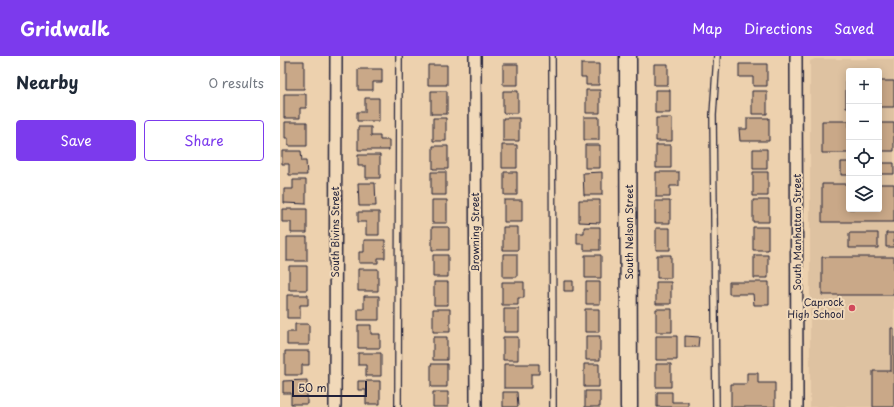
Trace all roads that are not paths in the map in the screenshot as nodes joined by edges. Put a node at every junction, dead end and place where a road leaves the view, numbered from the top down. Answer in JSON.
{"nodes":[{"id":1,"x":336,"y":56,"type":"edge"},
{"id":2,"x":399,"y":56,"type":"edge"},
{"id":3,"x":475,"y":56,"type":"edge"},
{"id":4,"x":552,"y":56,"type":"edge"},
{"id":5,"x":628,"y":56,"type":"edge"},
{"id":6,"x":717,"y":56,"type":"edge"},
{"id":7,"x":796,"y":56,"type":"edge"},
{"id":8,"x":335,"y":407,"type":"edge"},
{"id":9,"x":398,"y":407,"type":"edge"},
{"id":10,"x":476,"y":407,"type":"edge"},
{"id":11,"x":553,"y":407,"type":"edge"},
{"id":12,"x":629,"y":407,"type":"edge"},
{"id":13,"x":716,"y":407,"type":"edge"},
{"id":14,"x":797,"y":407,"type":"edge"}],
"edges":[{"from":1,"to":8,"type":"street","name":"South Bivins Street"},
{"from":2,"to":9,"type":"lane"},
{"from":3,"to":10,"type":"street","name":"Browning Street"},
{"from":4,"to":11,"type":"lane"},
{"from":5,"to":12,"type":"street","name":"South Nelson Street"},
{"from":6,"to":13,"type":"lane"},
{"from":7,"to":14,"type":"street","name":"South Manhattan Street"}]}
